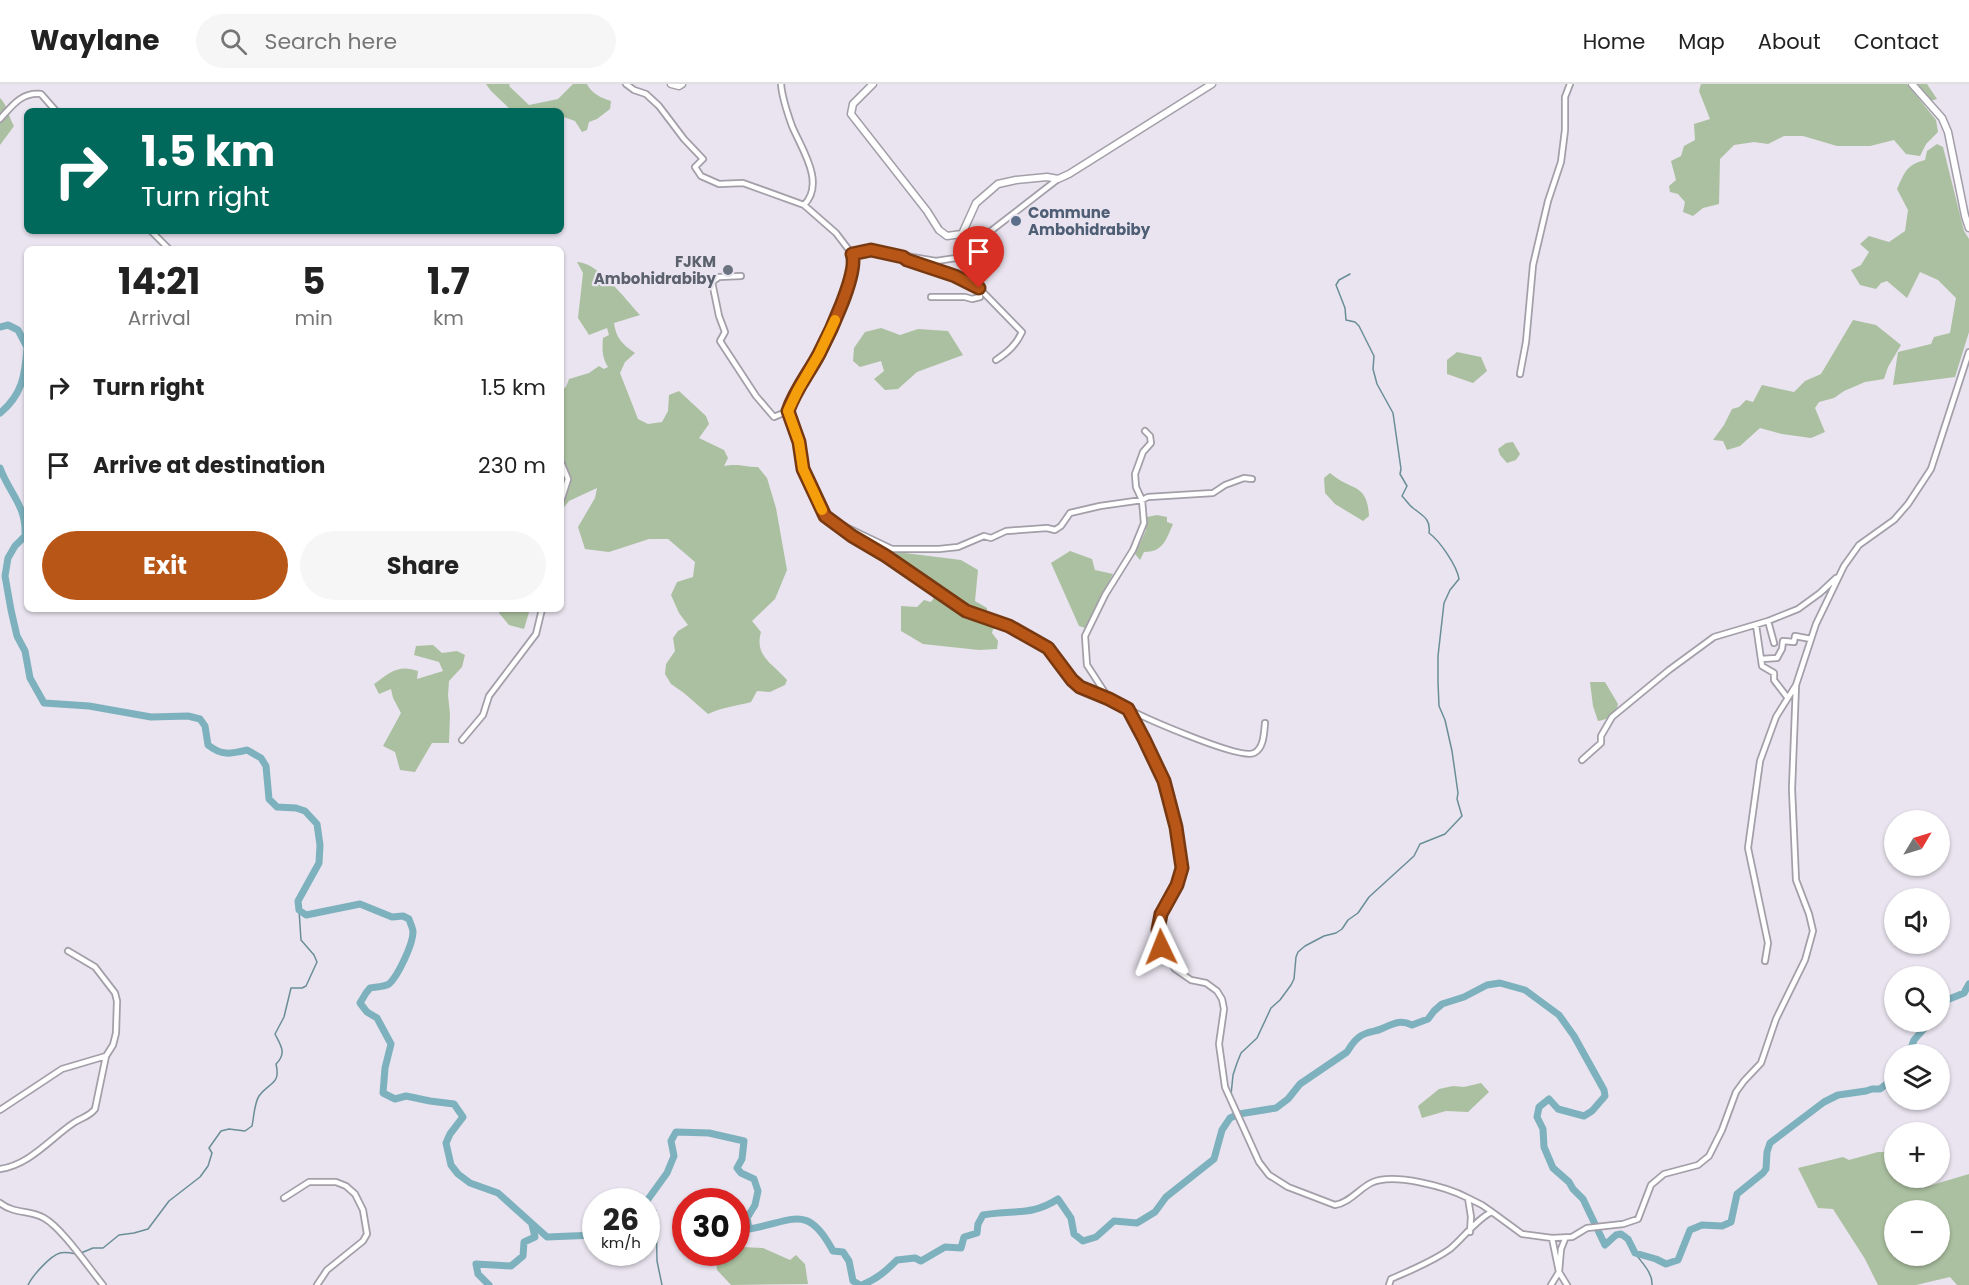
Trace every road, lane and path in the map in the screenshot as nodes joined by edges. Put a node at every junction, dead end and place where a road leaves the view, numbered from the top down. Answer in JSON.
{"nodes":[{"id":1,"x":626,"y":84,"type":"edge"},
{"id":2,"x":671,"y":84,"type":"edge"},
{"id":3,"x":682,"y":84,"type":"edge"},
{"id":4,"x":782,"y":84,"type":"edge"},
{"id":5,"x":873,"y":84,"type":"edge"},
{"id":6,"x":1212,"y":84,"type":"edge"},
{"id":7,"x":1570,"y":84,"type":"edge"},
{"id":8,"x":1912,"y":84,"type":"edge"},
{"id":9,"x":53,"y":108,"type":"edge"},
{"id":10,"x":0,"y":119,"type":"edge"},
{"id":11,"x":1058,"y":179,"type":"junction"},
{"id":12,"x":804,"y":205,"type":"junction"},
{"id":13,"x":1969,"y":228,"type":"edge"},
{"id":14,"x":154,"y":234,"type":"edge"},
{"id":15,"x":166,"y":246,"type":"edge"},
{"id":16,"x":852,"y":254,"type":"junction"},
{"id":17,"x":903,"y":257,"type":"junction"},
{"id":18,"x":741,"y":276,"type":"dead end"},
{"id":19,"x":979,"y":288,"type":"junction"},
{"id":20,"x":931,"y":297,"type":"dead end"},
{"id":21,"x":1969,"y":351,"type":"edge"},
{"id":22,"x":996,"y":360,"type":"dead end"},
{"id":23,"x":1520,"y":374,"type":"dead end"},
{"id":24,"x":788,"y":411,"type":"junction"},
{"id":25,"x":1145,"y":431,"type":"dead end"},
{"id":26,"x":564,"y":469,"type":"edge"},
{"id":27,"x":1252,"y":479,"type":"dead end"},
{"id":28,"x":564,"y":492,"type":"edge"},
{"id":29,"x":1142,"y":500,"type":"junction"},
{"id":30,"x":834,"y":521,"type":"junction"},
{"id":31,"x":1838,"y":576,"type":"junction"},
{"id":32,"x":541,"y":612,"type":"edge"},
{"id":33,"x":1768,"y":621,"type":"junction"},
{"id":34,"x":1756,"y":625,"type":"junction"},
{"id":35,"x":1811,"y":639,"type":"junction"},
{"id":36,"x":1774,"y":643,"type":"dead end"},
{"id":37,"x":1761,"y":659,"type":"junction"},
{"id":38,"x":1796,"y":685,"type":"junction"},
{"id":39,"x":1787,"y":698,"type":"junction"},
{"id":40,"x":1109,"y":699,"type":"junction"},
{"id":41,"x":1128,"y":709,"type":"junction"},
{"id":42,"x":1265,"y":723,"type":"dead end"},
{"id":43,"x":462,"y":740,"type":"dead end"},
{"id":44,"x":1582,"y":760,"type":"dead end"},
{"id":45,"x":68,"y":951,"type":"dead end"},
{"id":46,"x":1765,"y":961,"type":"dead end"},
{"id":47,"x":106,"y":1056,"type":"junction"},
{"id":48,"x":0,"y":1110,"type":"edge"},
{"id":49,"x":0,"y":1169,"type":"edge"},
{"id":50,"x":284,"y":1198,"type":"dead end"},
{"id":51,"x":1468,"y":1198,"type":"junction"},
{"id":52,"x":0,"y":1203,"type":"edge"},
{"id":53,"x":1492,"y":1212,"type":"junction"},
{"id":54,"x":1470,"y":1232,"type":"junction"},
{"id":55,"x":1552,"y":1238,"type":"junction"},
{"id":56,"x":1565,"y":1239,"type":"junction"},
{"id":57,"x":1559,"y":1272,"type":"junction"},
{"id":58,"x":103,"y":1285,"type":"edge"},
{"id":59,"x":317,"y":1285,"type":"edge"},
{"id":60,"x":1389,"y":1285,"type":"edge"},
{"id":61,"x":1551,"y":1285,"type":"edge"},
{"id":62,"x":1567,"y":1285,"type":"edge"}],
"edges":[{"from":1,"to":12,"type":"street"},
{"from":2,"to":3,"type":"main road"},
{"from":4,"to":12,"type":"street"},
{"from":5,"to":11,"type":"main road"},
{"from":6,"to":11,"type":"main road"},
{"from":7,"to":23,"type":"street"},
{"from":8,"to":13,"type":"main road"},
{"from":9,"to":10,"type":"street"},
{"from":11,"to":17,"type":"street"},
{"from":12,"to":16,"type":"street"},
{"from":14,"to":15,"type":"street"},
{"from":16,"to":17,"type":"street"},
{"from":16,"to":24,"type":"street"},
{"from":17,"to":19,"type":"street"},
{"from":18,"to":24,"type":"street"},
{"from":19,"to":20,"type":"street"},
{"from":19,"to":22,"type":"street"},
{"from":21,"to":31,"type":"street"},
{"from":24,"to":30,"type":"street"},
{"from":25,"to":29,"type":"street"},
{"from":26,"to":28,"type":"street"},
{"from":27,"to":29,"type":"street"},
{"from":29,"to":30,"type":"street"},
{"from":29,"to":40,"type":"street"},
{"from":30,"to":40,"type":"street"},
{"from":31,"to":33,"type":"street"},
{"from":31,"to":35,"type":"street"},
{"from":32,"to":43,"type":"street"},
{"from":33,"to":34,"type":"street"},
{"from":33,"to":36,"type":"street"},
{"from":34,"to":37,"type":"street"},
{"from":34,"to":44,"type":"street"},
{"from":35,"to":37,"type":"street"},
{"from":35,"to":38,"type":"street"},
{"from":37,"to":39,"type":"street"},
{"from":38,"to":39,"type":"street"},
{"from":38,"to":56,"type":"street"},
{"from":39,"to":46,"type":"street"},
{"from":40,"to":41,"type":"street"},
{"from":41,"to":42,"type":"street"},
{"from":41,"to":51,"type":"street"},
{"from":45,"to":47,"type":"street"},
{"from":47,"to":48,"type":"street"},
{"from":47,"to":49,"type":"street"},
{"from":50,"to":59,"type":"street"},
{"from":51,"to":53,"type":"street"},
{"from":51,"to":54,"type":"street"},
{"from":52,"to":58,"type":"street"},
{"from":53,"to":54,"type":"street"},
{"from":53,"to":55,"type":"street"},
{"from":54,"to":60,"type":"street"},
{"from":55,"to":56,"type":"street"},
{"from":55,"to":57,"type":"street"},
{"from":56,"to":57,"type":"street"},
{"from":57,"to":61,"type":"street"},
{"from":57,"to":62,"type":"street"}]}
